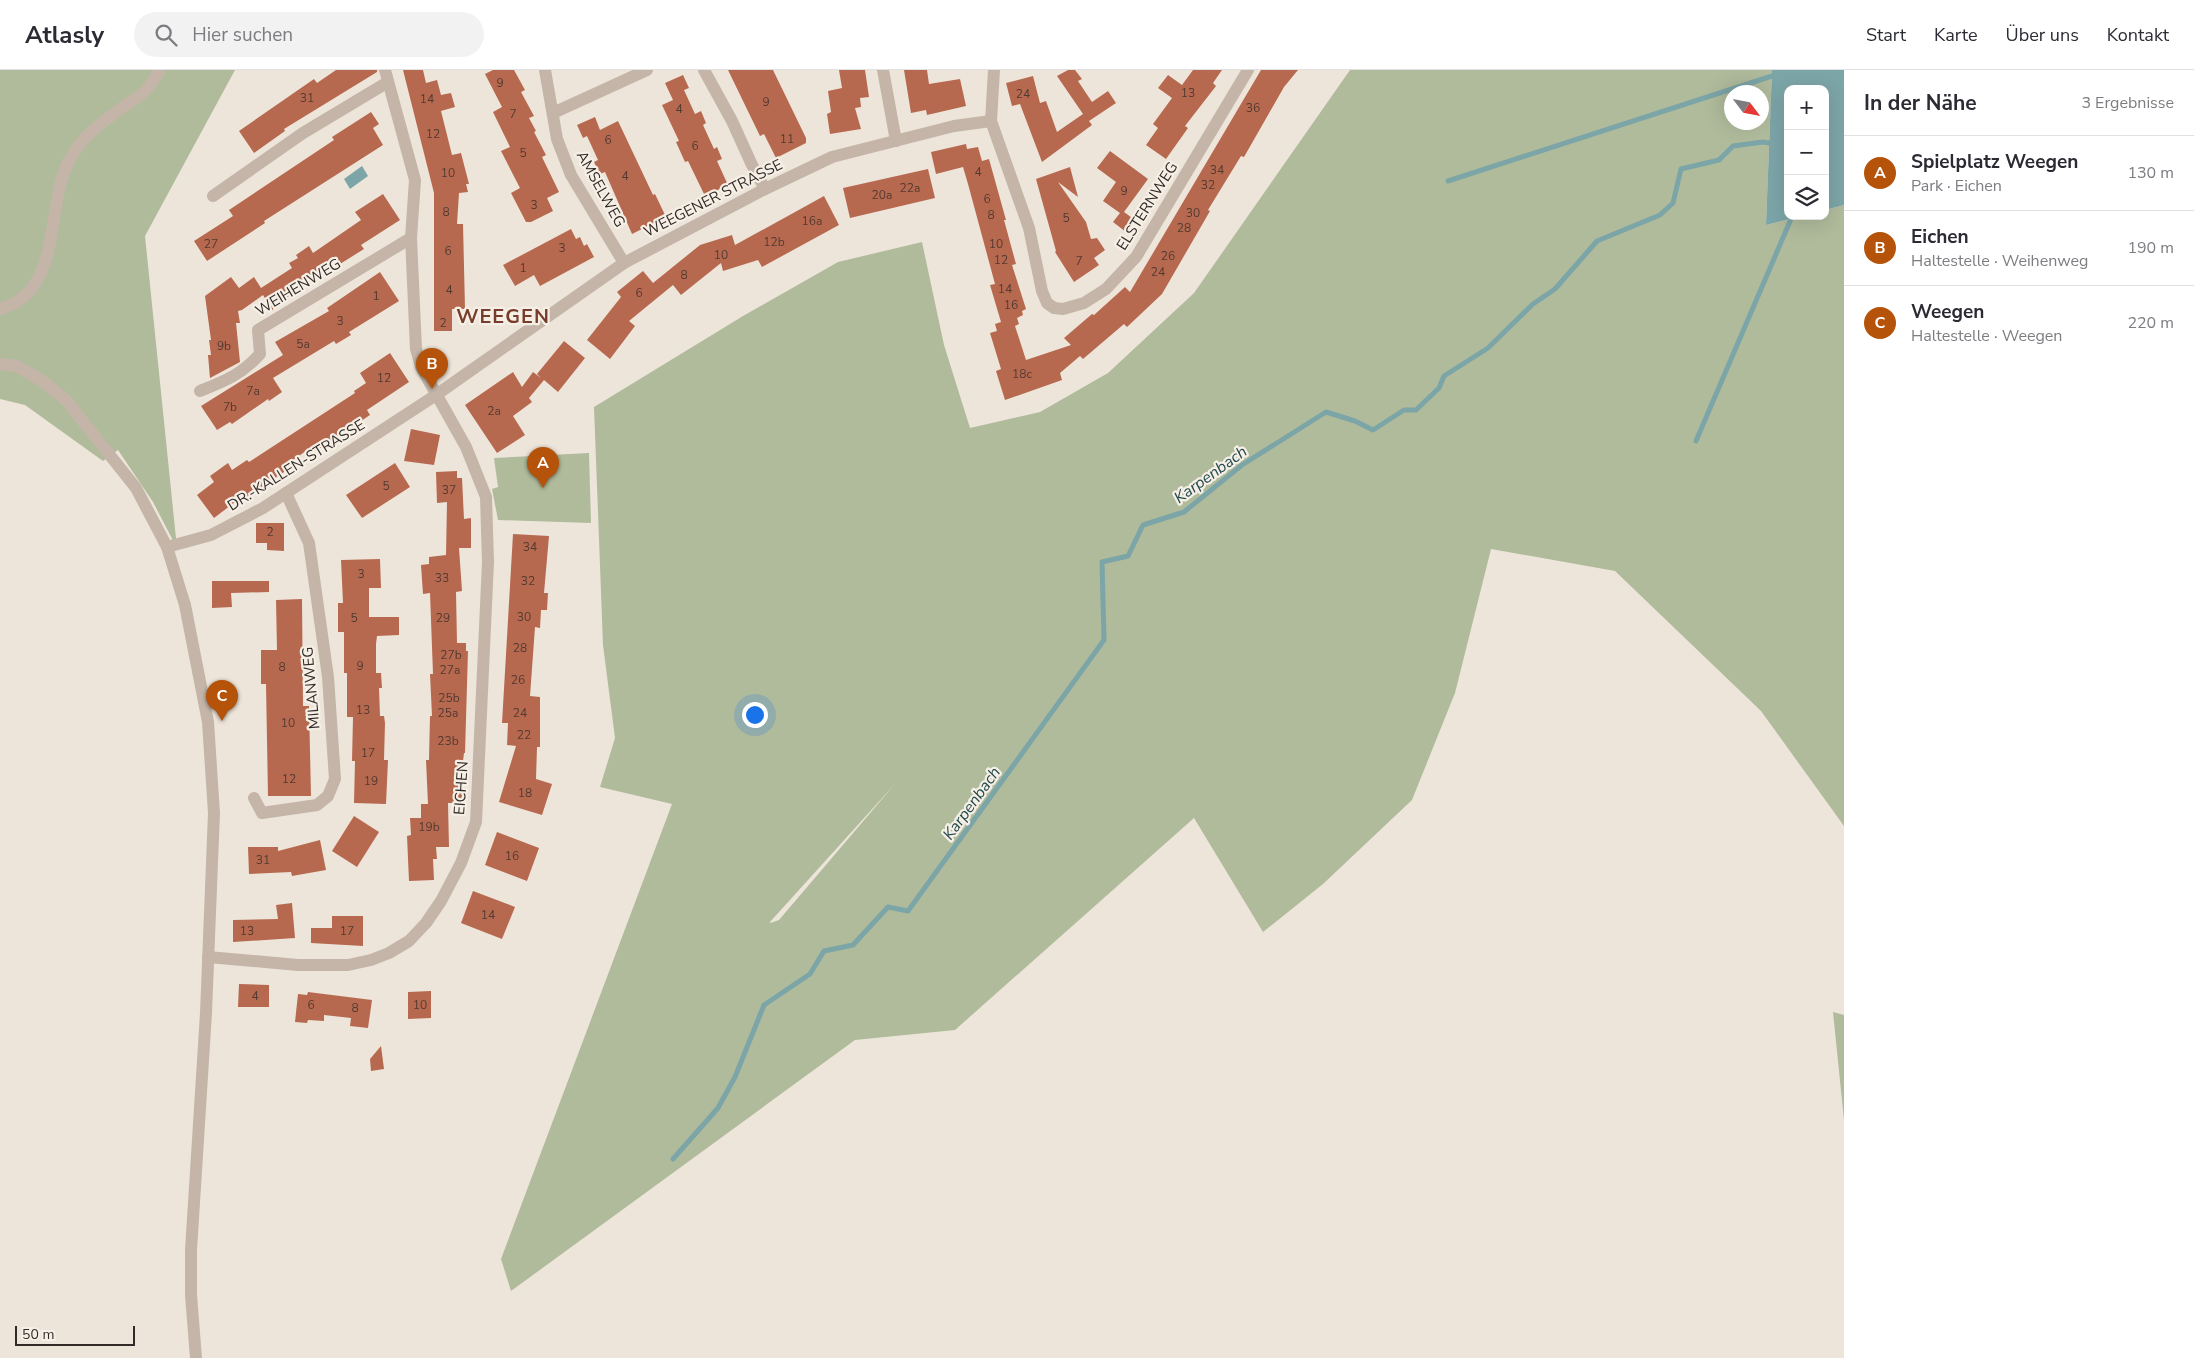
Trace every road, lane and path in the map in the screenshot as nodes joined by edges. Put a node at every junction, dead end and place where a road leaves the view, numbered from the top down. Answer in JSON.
{"nodes":[{"id":1,"x":160,"y":70,"type":"edge"},
{"id":2,"x":545,"y":70,"type":"edge"},
{"id":3,"x":647,"y":70,"type":"edge"},
{"id":4,"x":704,"y":70,"type":"edge"},
{"id":5,"x":883,"y":70,"type":"edge"},
{"id":6,"x":994,"y":70,"type":"edge"},
{"id":7,"x":1248,"y":70,"type":"edge"},
{"id":8,"x":386,"y":76,"type":"edge"},
{"id":9,"x":553,"y":113,"type":"junction"},
{"id":10,"x":991,"y":121,"type":"junction"},
{"id":11,"x":896,"y":141,"type":"junction"},
{"id":12,"x":765,"y":189,"type":"junction"},
{"id":13,"x":213,"y":196,"type":"dead end"},
{"id":14,"x":411,"y":238,"type":"junction"},
{"id":15,"x":624,"y":262,"type":"junction"},
{"id":16,"x":0,"y":309,"type":"edge"},
{"id":17,"x":0,"y":364,"type":"edge"},
{"id":18,"x":200,"y":391,"type":"dead end"},
{"id":19,"x":436,"y":395,"type":"junction"},
{"id":20,"x":286,"y":493,"type":"junction"},
{"id":21,"x":167,"y":547,"type":"junction"},
{"id":22,"x":254,"y":798,"type":"dead end"},
{"id":23,"x":208,"y":957,"type":"junction"},
{"id":24,"x":196,"y":1358,"type":"edge"}],
"edges":[{"from":1,"to":16,"type":"street"},
{"from":2,"to":9,"type":"street","name":"AMSELWEG"},
{"from":3,"to":9,"type":"street"},
{"from":4,"to":12,"type":"street"},
{"from":5,"to":11,"type":"street"},
{"from":6,"to":10,"type":"street"},
{"from":7,"to":10,"type":"street","name":"ELSTERNWEG"},
{"from":8,"to":13,"type":"street"},
{"from":8,"to":14,"type":"street"},
{"from":9,"to":15,"type":"street","name":"AMSELWEG"},
{"from":10,"to":11,"type":"street","name":"WEEGENER STRASSE"},
{"from":11,"to":12,"type":"street","name":"WEEGENER STRASSE"},
{"from":12,"to":15,"type":"street","name":"WEEGENER STRASSE"},
{"from":14,"to":18,"type":"street","name":"WEIHENWEG"},
{"from":14,"to":19,"type":"street"},
{"from":15,"to":19,"type":"street","name":"WEEGENER STRASSE"},
{"from":17,"to":21,"type":"street"},
{"from":19,"to":20,"type":"street","name":"DR.-KALLEN-STRASSE"},
{"from":19,"to":23,"type":"street","name":"EICHEN"},
{"from":20,"to":21,"type":"street","name":"DR.-KALLEN-STRASSE"},
{"from":20,"to":22,"type":"street","name":"MILANWEG"},
{"from":21,"to":23,"type":"street"},
{"from":23,"to":24,"type":"street"}]}
